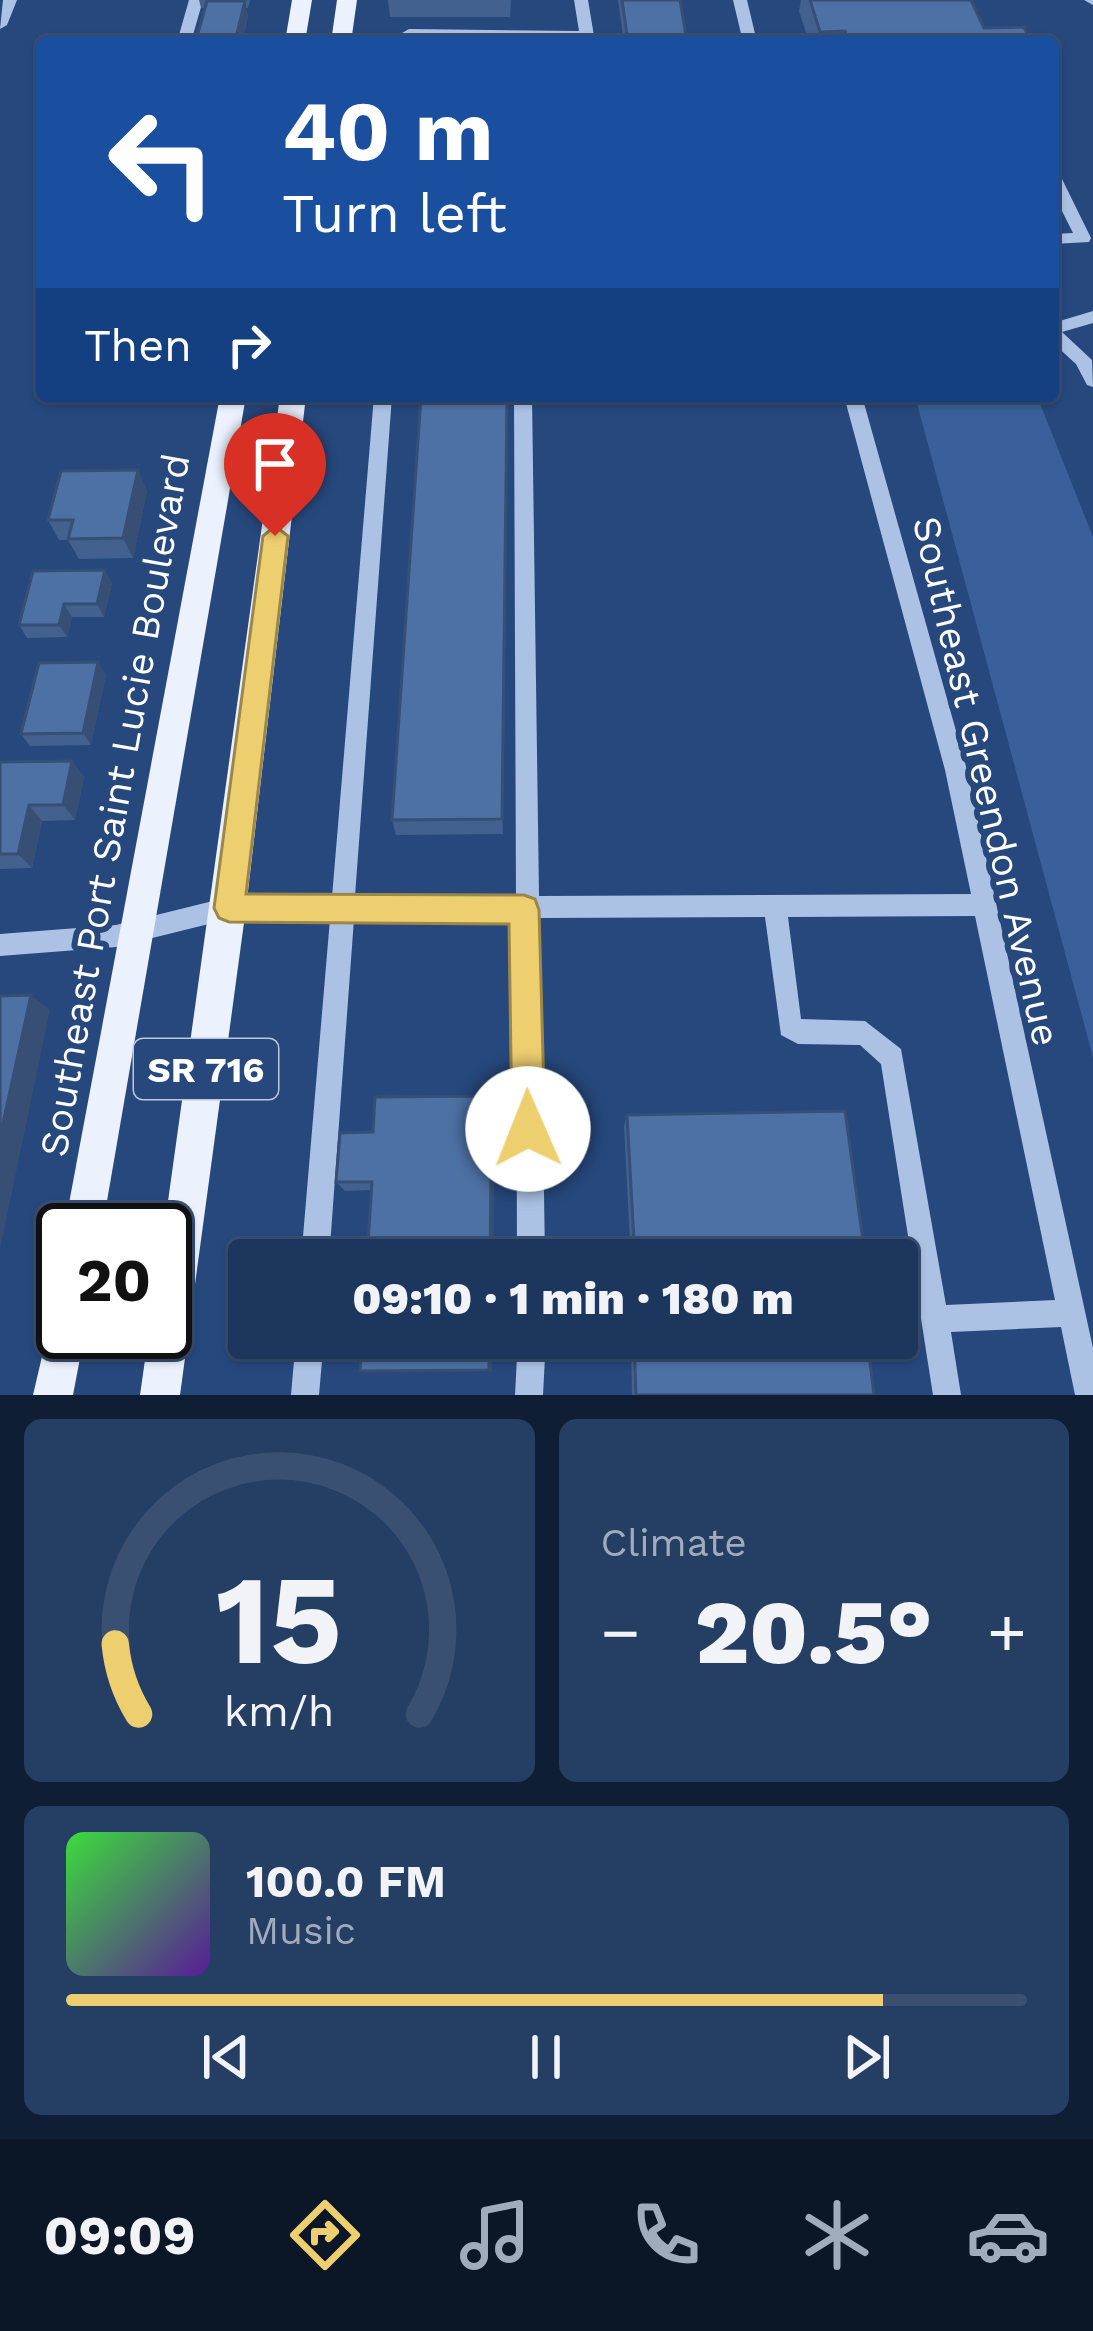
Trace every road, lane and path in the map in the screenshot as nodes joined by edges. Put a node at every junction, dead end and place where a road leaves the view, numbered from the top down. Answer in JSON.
{"nodes":[{"id":1,"x":10,"y":0,"type":"edge"},
{"id":2,"x":196,"y":0,"type":"edge"},
{"id":3,"x":302,"y":0,"type":"edge"},
{"id":4,"x":346,"y":0,"type":"edge"},
{"id":5,"x":581,"y":0,"type":"edge"},
{"id":6,"x":740,"y":0,"type":"edge"},
{"id":7,"x":0,"y":25,"type":"edge"},
{"id":8,"x":186,"y":36,"type":"edge"},
{"id":9,"x":296,"y":36,"type":"edge"},
{"id":10,"x":342,"y":36,"type":"edge"},
{"id":11,"x":409,"y":36,"type":"edge"},
{"id":12,"x":474,"y":36,"type":"edge"},
{"id":13,"x":587,"y":36,"type":"edge"},
{"id":14,"x":749,"y":36,"type":"edge"},
{"id":15,"x":1059,"y":189,"type":"edge"},
{"id":16,"x":1059,"y":239,"type":"edge"},
{"id":17,"x":1093,"y":317,"type":"edge"},
{"id":18,"x":1059,"y":329,"type":"edge"},
{"id":19,"x":1059,"y":337,"type":"edge"},
{"id":20,"x":1093,"y":381,"type":"edge"},
{"id":21,"x":232,"y":402,"type":"edge"},
{"id":22,"x":292,"y":402,"type":"edge"},
{"id":23,"x":383,"y":402,"type":"edge"},
{"id":24,"x":523,"y":402,"type":"edge"},
{"id":25,"x":856,"y":402,"type":"edge"},
{"id":26,"x":983,"y":904,"type":"junction"},
{"id":27,"x":775,"y":907,"type":"junction"},
{"id":28,"x":229,"y":908,"type":"junction"},
{"id":29,"x":341,"y":909,"type":"junction"},
{"id":30,"x":524,"y":910,"type":"junction"},
{"id":31,"x":137,"y":935,"type":"junction"},
{"id":32,"x":0,"y":945,"type":"edge"},
{"id":33,"x":88,"y":1203,"type":"edge"},
{"id":34,"x":317,"y":1239,"type":"edge"},
{"id":35,"x":531,"y":1239,"type":"edge"},
{"id":36,"x":1072,"y":1312,"type":"junction"},
{"id":37,"x":934,"y":1319,"type":"junction"},
{"id":38,"x":59,"y":1359,"type":"edge"},
{"id":39,"x":308,"y":1359,"type":"edge"},
{"id":40,"x":531,"y":1359,"type":"edge"},
{"id":41,"x":53,"y":1395,"type":"edge"},
{"id":42,"x":160,"y":1395,"type":"edge"},
{"id":43,"x":305,"y":1395,"type":"edge"},
{"id":44,"x":529,"y":1395,"type":"edge"},
{"id":45,"x":946,"y":1395,"type":"edge"},
{"id":46,"x":1090,"y":1395,"type":"edge"}],
"edges":[{"from":1,"to":7,"type":"street"},
{"from":2,"to":8,"type":"street"},
{"from":3,"to":9,"type":"main road"},
{"from":4,"to":10,"type":"main road"},
{"from":5,"to":13,"type":"street"},
{"from":6,"to":14,"type":"street"},
{"from":11,"to":12,"type":"street"},
{"from":15,"to":16,"type":"street"},
{"from":17,"to":18,"type":"street"},
{"from":19,"to":20,"type":"street"},
{"from":21,"to":31,"type":"main road","name":"Southeast Port Saint Lucie Boulevard","number":"SR 716"},
{"from":22,"to":28,"type":"main road","number":"SR 716"},
{"from":23,"to":29,"type":"street"},
{"from":24,"to":30,"type":"street"},
{"from":25,"to":26,"type":"street","name":"Southeast Greendon Avenue"},
{"from":26,"to":27,"type":"street"},
{"from":26,"to":36,"type":"street","name":"Southeast Greendon Avenue"},
{"from":27,"to":30,"type":"street"},
{"from":27,"to":37,"type":"street"},
{"from":28,"to":29,"type":"street"},
{"from":28,"to":31,"type":"street"},
{"from":28,"to":42,"type":"main road","number":"SR 716"},
{"from":29,"to":30,"type":"street"},
{"from":29,"to":34,"type":"street"},
{"from":30,"to":35,"type":"street"},
{"from":31,"to":32,"type":"street"},
{"from":31,"to":33,"type":"main road","name":"Southeast Port Saint Lucie Boulevard","number":"SR 716"},
{"from":36,"to":37,"type":"street"},
{"from":36,"to":46,"type":"street","name":"Southeast Greendon Avenue"},
{"from":37,"to":45,"type":"street"},
{"from":38,"to":41,"type":"main road"},
{"from":39,"to":43,"type":"street"},
{"from":40,"to":44,"type":"street"}]}
